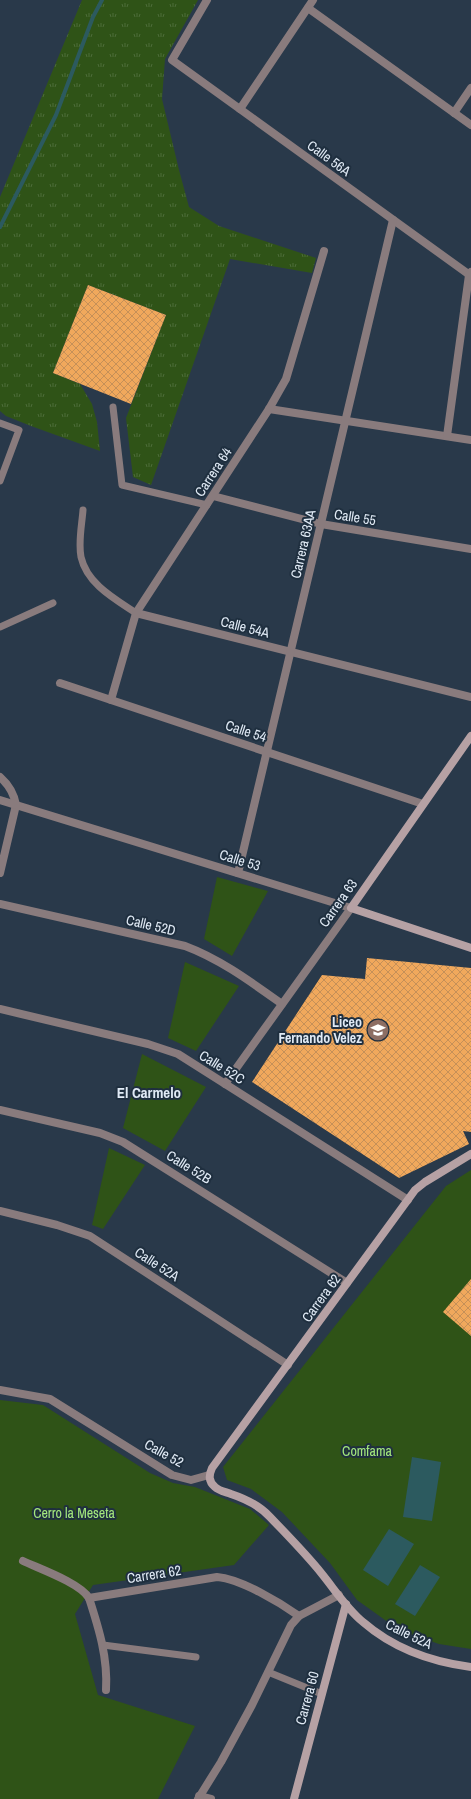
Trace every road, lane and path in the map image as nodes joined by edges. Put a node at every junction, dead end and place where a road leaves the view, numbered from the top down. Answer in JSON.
{"nodes":[{"id":1,"x":207,"y":0,"type":"edge"},
{"id":2,"x":313,"y":0,"type":"edge"},
{"id":3,"x":308,"y":8,"type":"junction"},
{"id":4,"x":471,"y":88,"type":"edge"},
{"id":5,"x":240,"y":109,"type":"junction"},
{"id":6,"x":454,"y":113,"type":"junction"},
{"id":7,"x":471,"y":125,"type":"edge"},
{"id":8,"x":393,"y":220,"type":"junction"},
{"id":9,"x":324,"y":251,"type":"dead end"},
{"id":10,"x":470,"y":274,"type":"edge"},
{"id":11,"x":113,"y":407,"type":"dead end"},
{"id":12,"x":269,"y":410,"type":"junction"},
{"id":13,"x":346,"y":421,"type":"junction"},
{"id":14,"x":0,"y":423,"type":"edge"},
{"id":15,"x":447,"y":436,"type":"junction"},
{"id":16,"x":471,"y":440,"type":"edge"},
{"id":17,"x":1,"y":478,"type":"edge"},
{"id":18,"x":213,"y":496,"type":"junction"},
{"id":19,"x":207,"y":505,"type":"junction"},
{"id":20,"x":83,"y":510,"type":"dead end"},
{"id":21,"x":321,"y":524,"type":"junction"},
{"id":22,"x":471,"y":549,"type":"edge"},
{"id":23,"x":53,"y":603,"type":"dead end"},
{"id":24,"x":136,"y":613,"type":"junction"},
{"id":25,"x":0,"y":627,"type":"edge"},
{"id":26,"x":291,"y":652,"type":"junction"},
{"id":27,"x":60,"y":683,"type":"dead end"},
{"id":28,"x":471,"y":697,"type":"edge"},
{"id":29,"x":111,"y":700,"type":"junction"},
{"id":30,"x":471,"y":736,"type":"edge"},
{"id":31,"x":267,"y":752,"type":"junction"},
{"id":32,"x":0,"y":777,"type":"edge"},
{"id":33,"x":0,"y":800,"type":"edge"},
{"id":34,"x":423,"y":804,"type":"junction"},
{"id":35,"x":16,"y":805,"type":"junction"},
{"id":36,"x":0,"y":873,"type":"edge"},
{"id":37,"x":238,"y":873,"type":"junction"},
{"id":38,"x":0,"y":904,"type":"edge"},
{"id":39,"x":350,"y":908,"type":"junction"},
{"id":40,"x":471,"y":948,"type":"edge"},
{"id":41,"x":282,"y":1004,"type":"junction"},
{"id":42,"x":0,"y":1009,"type":"edge"},
{"id":43,"x":225,"y":1084,"type":"junction"},
{"id":44,"x":0,"y":1110,"type":"edge"},
{"id":45,"x":471,"y":1154,"type":"edge"},
{"id":46,"x":408,"y":1200,"type":"junction"},
{"id":47,"x":0,"y":1212,"type":"edge"},
{"id":48,"x":347,"y":1283,"type":"junction"},
{"id":49,"x":288,"y":1365,"type":"junction"},
{"id":50,"x":0,"y":1390,"type":"edge"},
{"id":51,"x":209,"y":1475,"type":"junction"},
{"id":52,"x":23,"y":1561,"type":"dead end"},
{"id":53,"x":339,"y":1595,"type":"junction"},
{"id":54,"x":89,"y":1598,"type":"junction"},
{"id":55,"x":346,"y":1604,"type":"junction"},
{"id":56,"x":299,"y":1616,"type":"junction"},
{"id":57,"x":103,"y":1645,"type":"junction"},
{"id":58,"x":196,"y":1657,"type":"dead end"},
{"id":59,"x":471,"y":1667,"type":"edge"},
{"id":60,"x":268,"y":1672,"type":"junction"},
{"id":61,"x":106,"y":1690,"type":"dead end"},
{"id":62,"x":322,"y":1694,"type":"junction"},
{"id":63,"x":198,"y":1798,"type":"edge"},
{"id":64,"x":211,"y":1799,"type":"edge"},
{"id":65,"x":294,"y":1799,"type":"edge"}],
"edges":[{"from":1,"to":5,"type":"street","name":"Calle 56A"},
{"from":2,"to":3,"type":"street"},
{"from":3,"to":5,"type":"street"},
{"from":3,"to":6,"type":"street"},
{"from":4,"to":6,"type":"street"},
{"from":5,"to":8,"type":"street","name":"Calle 56A"},
{"from":6,"to":7,"type":"street"},
{"from":8,"to":10,"type":"street","name":"Calle 56A"},
{"from":8,"to":13,"type":"street","name":"Carrera 63AA"},
{"from":9,"to":12,"type":"street","name":"Carrera 64"},
{"from":10,"to":15,"type":"street"},
{"from":11,"to":19,"type":"lane"},
{"from":12,"to":13,"type":"street"},
{"from":12,"to":18,"type":"street","name":"Carrera 64"},
{"from":13,"to":15,"type":"street"},
{"from":13,"to":21,"type":"street","name":"Carrera 63AA"},
{"from":14,"to":17,"type":"lane"},
{"from":15,"to":16,"type":"street"},
{"from":18,"to":19,"type":"street","name":"Carrera 64"},
{"from":18,"to":21,"type":"street","name":"Calle 55"},
{"from":19,"to":24,"type":"street","name":"Carrera 64"},
{"from":20,"to":24,"type":"lane","name":"Calle 54A"},
{"from":21,"to":22,"type":"street","name":"Calle 55"},
{"from":21,"to":26,"type":"street","name":"Carrera 63AA"},
{"from":23,"to":25,"type":"lane"},
{"from":24,"to":26,"type":"street","name":"Calle 54A"},
{"from":24,"to":29,"type":"street","name":"Carrera 64"},
{"from":26,"to":28,"type":"street","name":"Calle 54A"},
{"from":26,"to":31,"type":"street","name":"Carrera 63AA"},
{"from":27,"to":29,"type":"street","name":"Calle 54"},
{"from":29,"to":31,"type":"street","name":"Calle 54"},
{"from":30,"to":34,"type":"street","name":"Carrera 63"},
{"from":31,"to":34,"type":"street","name":"Calle 54"},
{"from":31,"to":37,"type":"street","name":"Carrera 63AA"},
{"from":32,"to":35,"type":"street"},
{"from":33,"to":35,"type":"street","name":"Calle 53"},
{"from":34,"to":39,"type":"street","name":"Carrera 63"},
{"from":35,"to":36,"type":"street"},
{"from":35,"to":37,"type":"street","name":"Calle 53"},
{"from":37,"to":39,"type":"street","name":"Calle 53"},
{"from":38,"to":41,"type":"street","name":"Calle 52D"},
{"from":39,"to":40,"type":"street","name":"Calle 53"},
{"from":39,"to":41,"type":"street","name":"Carrera 63"},
{"from":41,"to":43,"type":"street","name":"Carrera 63"},
{"from":42,"to":43,"type":"street","name":"Calle 52C"},
{"from":43,"to":46,"type":"street","name":"Calle 52C"},
{"from":44,"to":48,"type":"street","name":"Calle 52B"},
{"from":45,"to":46,"type":"street","name":"Carrera 62"},
{"from":46,"to":48,"type":"street","name":"Carrera 62"},
{"from":47,"to":49,"type":"street","name":"Calle 52A"},
{"from":48,"to":49,"type":"street","name":"Carrera 62"},
{"from":49,"to":51,"type":"street","name":"Carrera 62"},
{"from":50,"to":51,"type":"street","name":"Calle 52"},
{"from":51,"to":53,"type":"street"},
{"from":52,"to":54,"type":"street"},
{"from":53,"to":55,"type":"street"},
{"from":53,"to":56,"type":"street"},
{"from":54,"to":56,"type":"street","name":"Carrera 62"},
{"from":54,"to":57,"type":"street"},
{"from":55,"to":59,"type":"street","name":"Calle 52A"},
{"from":55,"to":62,"type":"street","name":"Carrera 60"},
{"from":56,"to":60,"type":"street"},
{"from":57,"to":58,"type":"lane"},
{"from":57,"to":61,"type":"street"},
{"from":60,"to":62,"type":"lane"},
{"from":60,"to":63,"type":"street"},
{"from":62,"to":65,"type":"street","name":"Carrera 60"},
{"from":63,"to":64,"type":"street"}]}
